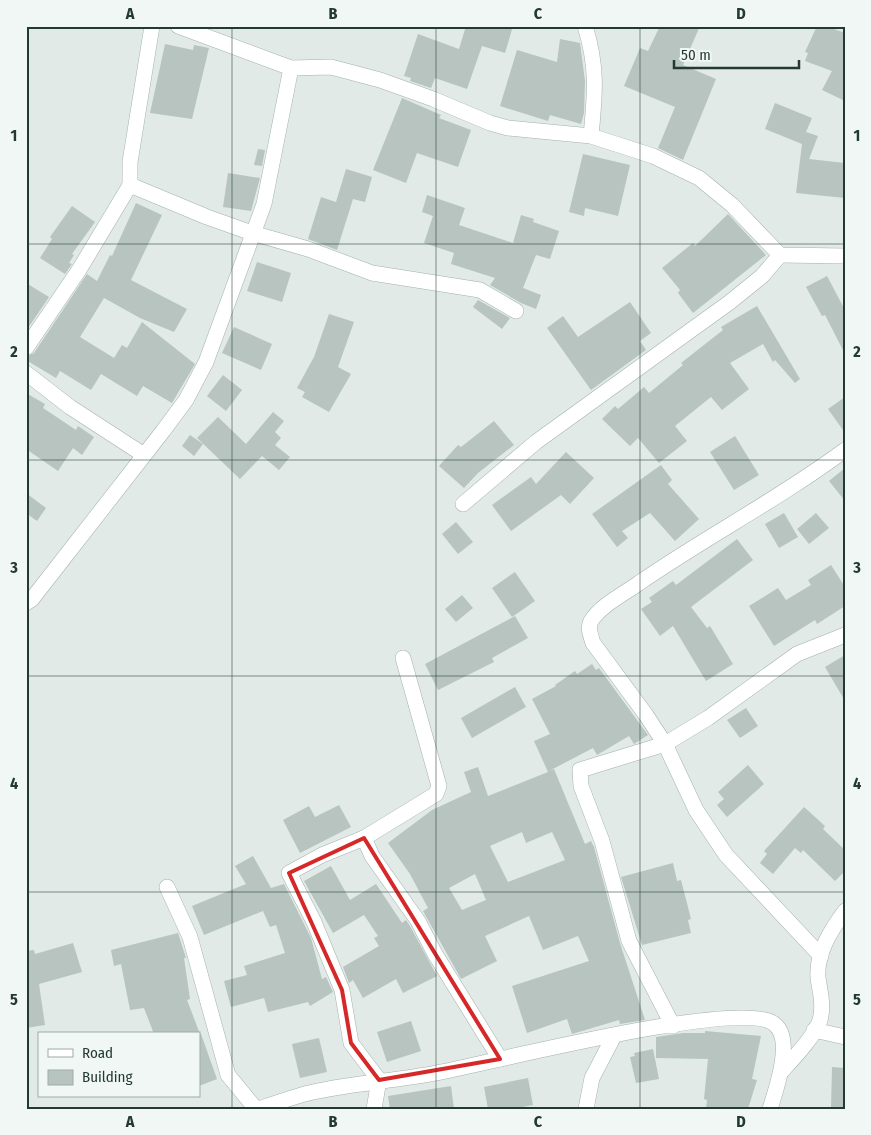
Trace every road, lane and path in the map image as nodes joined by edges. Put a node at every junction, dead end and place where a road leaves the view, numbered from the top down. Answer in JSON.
{"nodes":[{"id":1,"x":152,"y":26,"type":"edge"},
{"id":2,"x":178,"y":26,"type":"edge"},
{"id":3,"x":585,"y":26,"type":"edge"},
{"id":4,"x":291,"y":68,"type":"junction"},
{"id":5,"x":591,"y":136,"type":"junction"},
{"id":6,"x":130,"y":185,"type":"junction"},
{"id":7,"x":252,"y":233,"type":"junction"},
{"id":8,"x":780,"y":255,"type":"junction"},
{"id":9,"x":845,"y":256,"type":"edge"},
{"id":10,"x":516,"y":311,"type":"dead end"},
{"id":11,"x":26,"y":348,"type":"edge"},
{"id":12,"x":26,"y":373,"type":"edge"},
{"id":13,"x":845,"y":450,"type":"edge"},
{"id":14,"x":144,"y":455,"type":"junction"},
{"id":15,"x":463,"y":504,"type":"dead end"},
{"id":16,"x":26,"y":602,"type":"edge"},
{"id":17,"x":845,"y":635,"type":"edge"},
{"id":18,"x":403,"y":658,"type":"dead end"},
{"id":19,"x":665,"y":744,"type":"junction"},
{"id":20,"x":364,"y":838,"type":"junction"},
{"id":21,"x":167,"y":887,"type":"dead end"},
{"id":22,"x":845,"y":911,"type":"edge"},
{"id":23,"x":821,"y":956,"type":"junction"},
{"id":24,"x":672,"y":1026,"type":"junction"},
{"id":25,"x":814,"y":1030,"type":"junction"},
{"id":26,"x":614,"y":1036,"type":"junction"},
{"id":27,"x":845,"y":1038,"type":"edge"},
{"id":28,"x":500,"y":1059,"type":"junction"},
{"id":29,"x":781,"y":1072,"type":"junction"},
{"id":30,"x":379,"y":1080,"type":"junction"},
{"id":31,"x":257,"y":1109,"type":"edge"},
{"id":32,"x":374,"y":1109,"type":"edge"},
{"id":33,"x":586,"y":1109,"type":"edge"},
{"id":34,"x":770,"y":1109,"type":"edge"}],
"edges":[{"from":1,"to":6,"type":"street"},
{"from":2,"to":4,"type":"street"},
{"from":3,"to":5,"type":"street"},
{"from":4,"to":5,"type":"street"},
{"from":4,"to":7,"type":"street"},
{"from":5,"to":8,"type":"street"},
{"from":6,"to":7,"type":"street"},
{"from":6,"to":11,"type":"street"},
{"from":7,"to":10,"type":"street"},
{"from":7,"to":14,"type":"street"},
{"from":8,"to":9,"type":"street"},
{"from":8,"to":15,"type":"street"},
{"from":12,"to":14,"type":"street"},
{"from":13,"to":19,"type":"street"},
{"from":14,"to":16,"type":"street"},
{"from":17,"to":19,"type":"street"},
{"from":18,"to":20,"type":"street"},
{"from":19,"to":23,"type":"street"},
{"from":19,"to":24,"type":"street"},
{"from":20,"to":28,"type":"street"},
{"from":20,"to":30,"type":"street"},
{"from":21,"to":31,"type":"street"},
{"from":22,"to":23,"type":"street"},
{"from":23,"to":25,"type":"street"},
{"from":24,"to":26,"type":"street"},
{"from":24,"to":29,"type":"street"},
{"from":25,"to":27,"type":"street"},
{"from":25,"to":29,"type":"street"},
{"from":26,"to":28,"type":"street"},
{"from":26,"to":33,"type":"street"},
{"from":28,"to":30,"type":"street"},
{"from":29,"to":34,"type":"street"},
{"from":30,"to":31,"type":"street"},
{"from":30,"to":32,"type":"street"}]}
